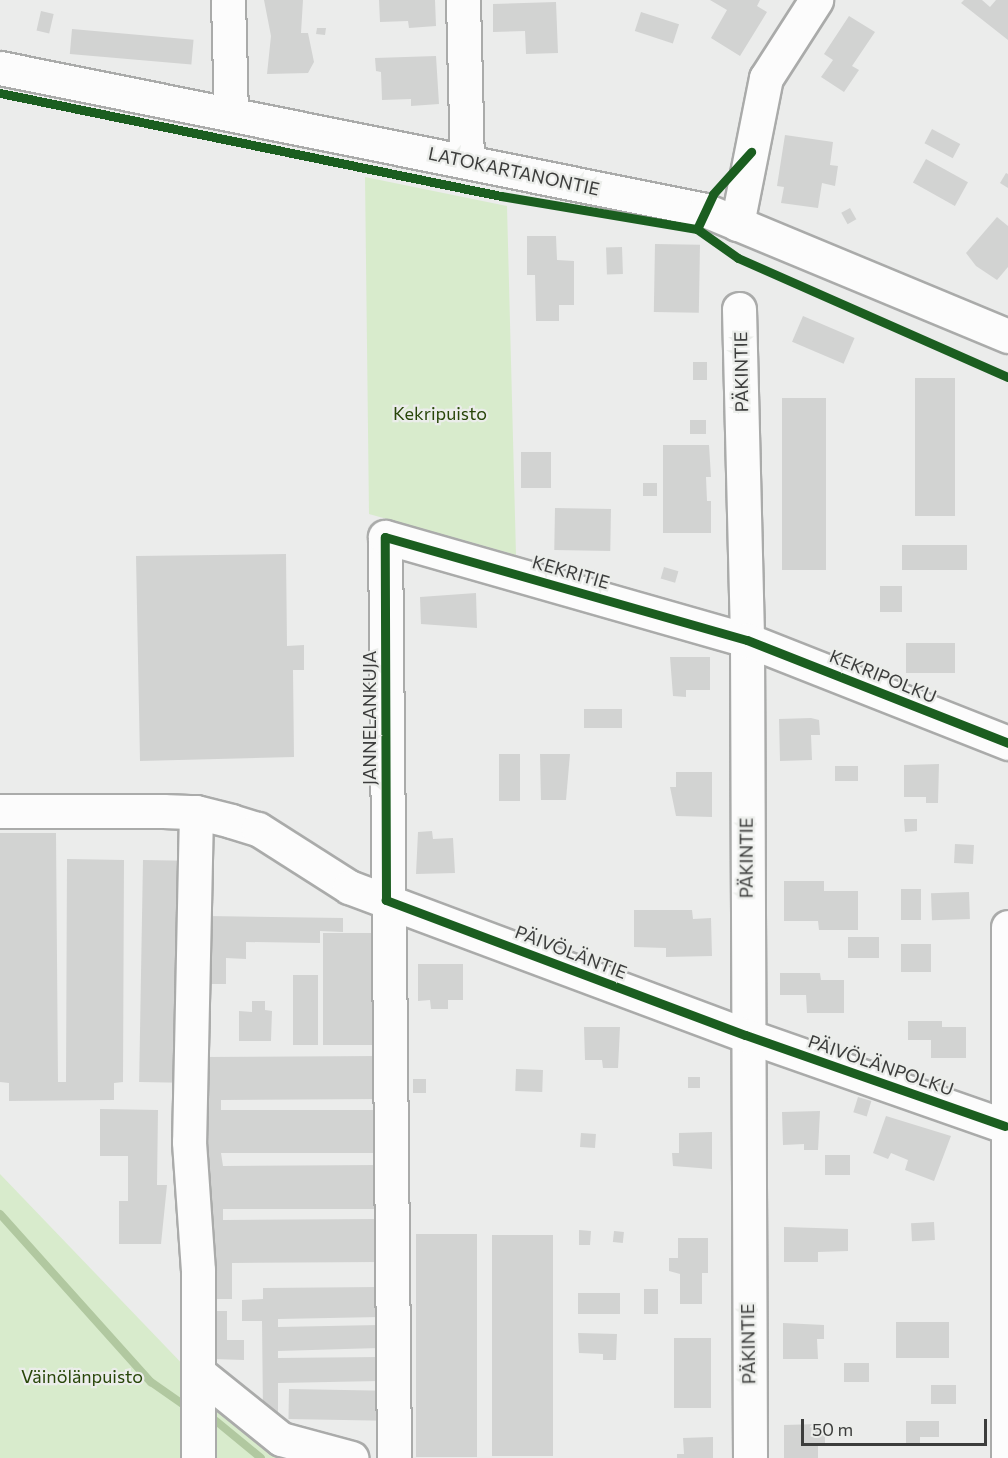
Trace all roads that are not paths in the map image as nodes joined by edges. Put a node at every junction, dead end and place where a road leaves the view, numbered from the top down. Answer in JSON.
{"nodes":[{"id":1,"x":228,"y":0,"type":"edge"},
{"id":2,"x":463,"y":0,"type":"edge"},
{"id":3,"x":816,"y":0,"type":"edge"},
{"id":4,"x":0,"y":68,"type":"edge"},
{"id":5,"x":231,"y":112,"type":"junction"},
{"id":6,"x":467,"y":161,"type":"junction"},
{"id":7,"x":737,"y":224,"type":"junction"},
{"id":8,"x":739,"y":309,"type":"dead end"},
{"id":9,"x":1008,"y":336,"type":"edge"},
{"id":10,"x":385,"y":537,"type":"joint"},
{"id":11,"x":747,"y":640,"type":"junction"},
{"id":12,"x":1008,"y":743,"type":"edge"},
{"id":13,"x":0,"y":811,"type":"edge"},
{"id":14,"x":196,"y":812,"type":"junction"},
{"id":15,"x":386,"y":900,"type":"junction"},
{"id":16,"x":1008,"y":927,"type":"edge"},
{"id":17,"x":1008,"y":992,"type":"edge"},
{"id":18,"x":745,"y":1035,"type":"junction"},
{"id":19,"x":1005,"y":1126,"type":"junction"},
{"id":20,"x":198,"y":1373,"type":"junction"},
{"id":21,"x":198,"y":1458,"type":"edge"},
{"id":22,"x":352,"y":1458,"type":"edge"},
{"id":23,"x":394,"y":1458,"type":"edge"},
{"id":24,"x":750,"y":1458,"type":"edge"},
{"id":25,"x":1008,"y":1458,"type":"edge"}],
"edges":[{"from":1,"to":5,"type":"street"},
{"from":2,"to":6,"type":"street"},
{"from":3,"to":7,"type":"street"},
{"from":4,"to":5,"type":"street","name":"LATOKARTANONTIE"},
{"from":5,"to":6,"type":"street","name":"LATOKARTANONTIE"},
{"from":6,"to":7,"type":"street","name":"LATOKARTANONTIE"},
{"from":7,"to":9,"type":"street","name":"LATOKARTANONTIE"},
{"from":8,"to":11,"type":"street","name":"PÄKINTIE"},
{"from":10,"to":11,"type":"street","name":"KEKRITIE"},
{"from":10,"to":15,"type":"street","name":"JANNELANKUJA"},
{"from":11,"to":12,"type":"street","name":"KEKRIPOLKU"},
{"from":11,"to":18,"type":"street","name":"PÄKINTIE"},
{"from":13,"to":14,"type":"street","name":"PÄIVÖLÄNTIE"},
{"from":14,"to":15,"type":"street","name":"PÄIVÖLÄNTIE"},
{"from":14,"to":20,"type":"street"},
{"from":15,"to":18,"type":"street","name":"PÄIVÖLÄNTIE"},
{"from":15,"to":23,"type":"street","name":"JANNELANKUJA"},
{"from":16,"to":17,"type":"street"},
{"from":17,"to":19,"type":"street"},
{"from":18,"to":19,"type":"street","name":"PÄIVÖLÄNPOLKU"},
{"from":18,"to":24,"type":"street","name":"PÄKINTIE"},
{"from":19,"to":25,"type":"street"},
{"from":20,"to":21,"type":"street"},
{"from":20,"to":22,"type":"street"}]}
